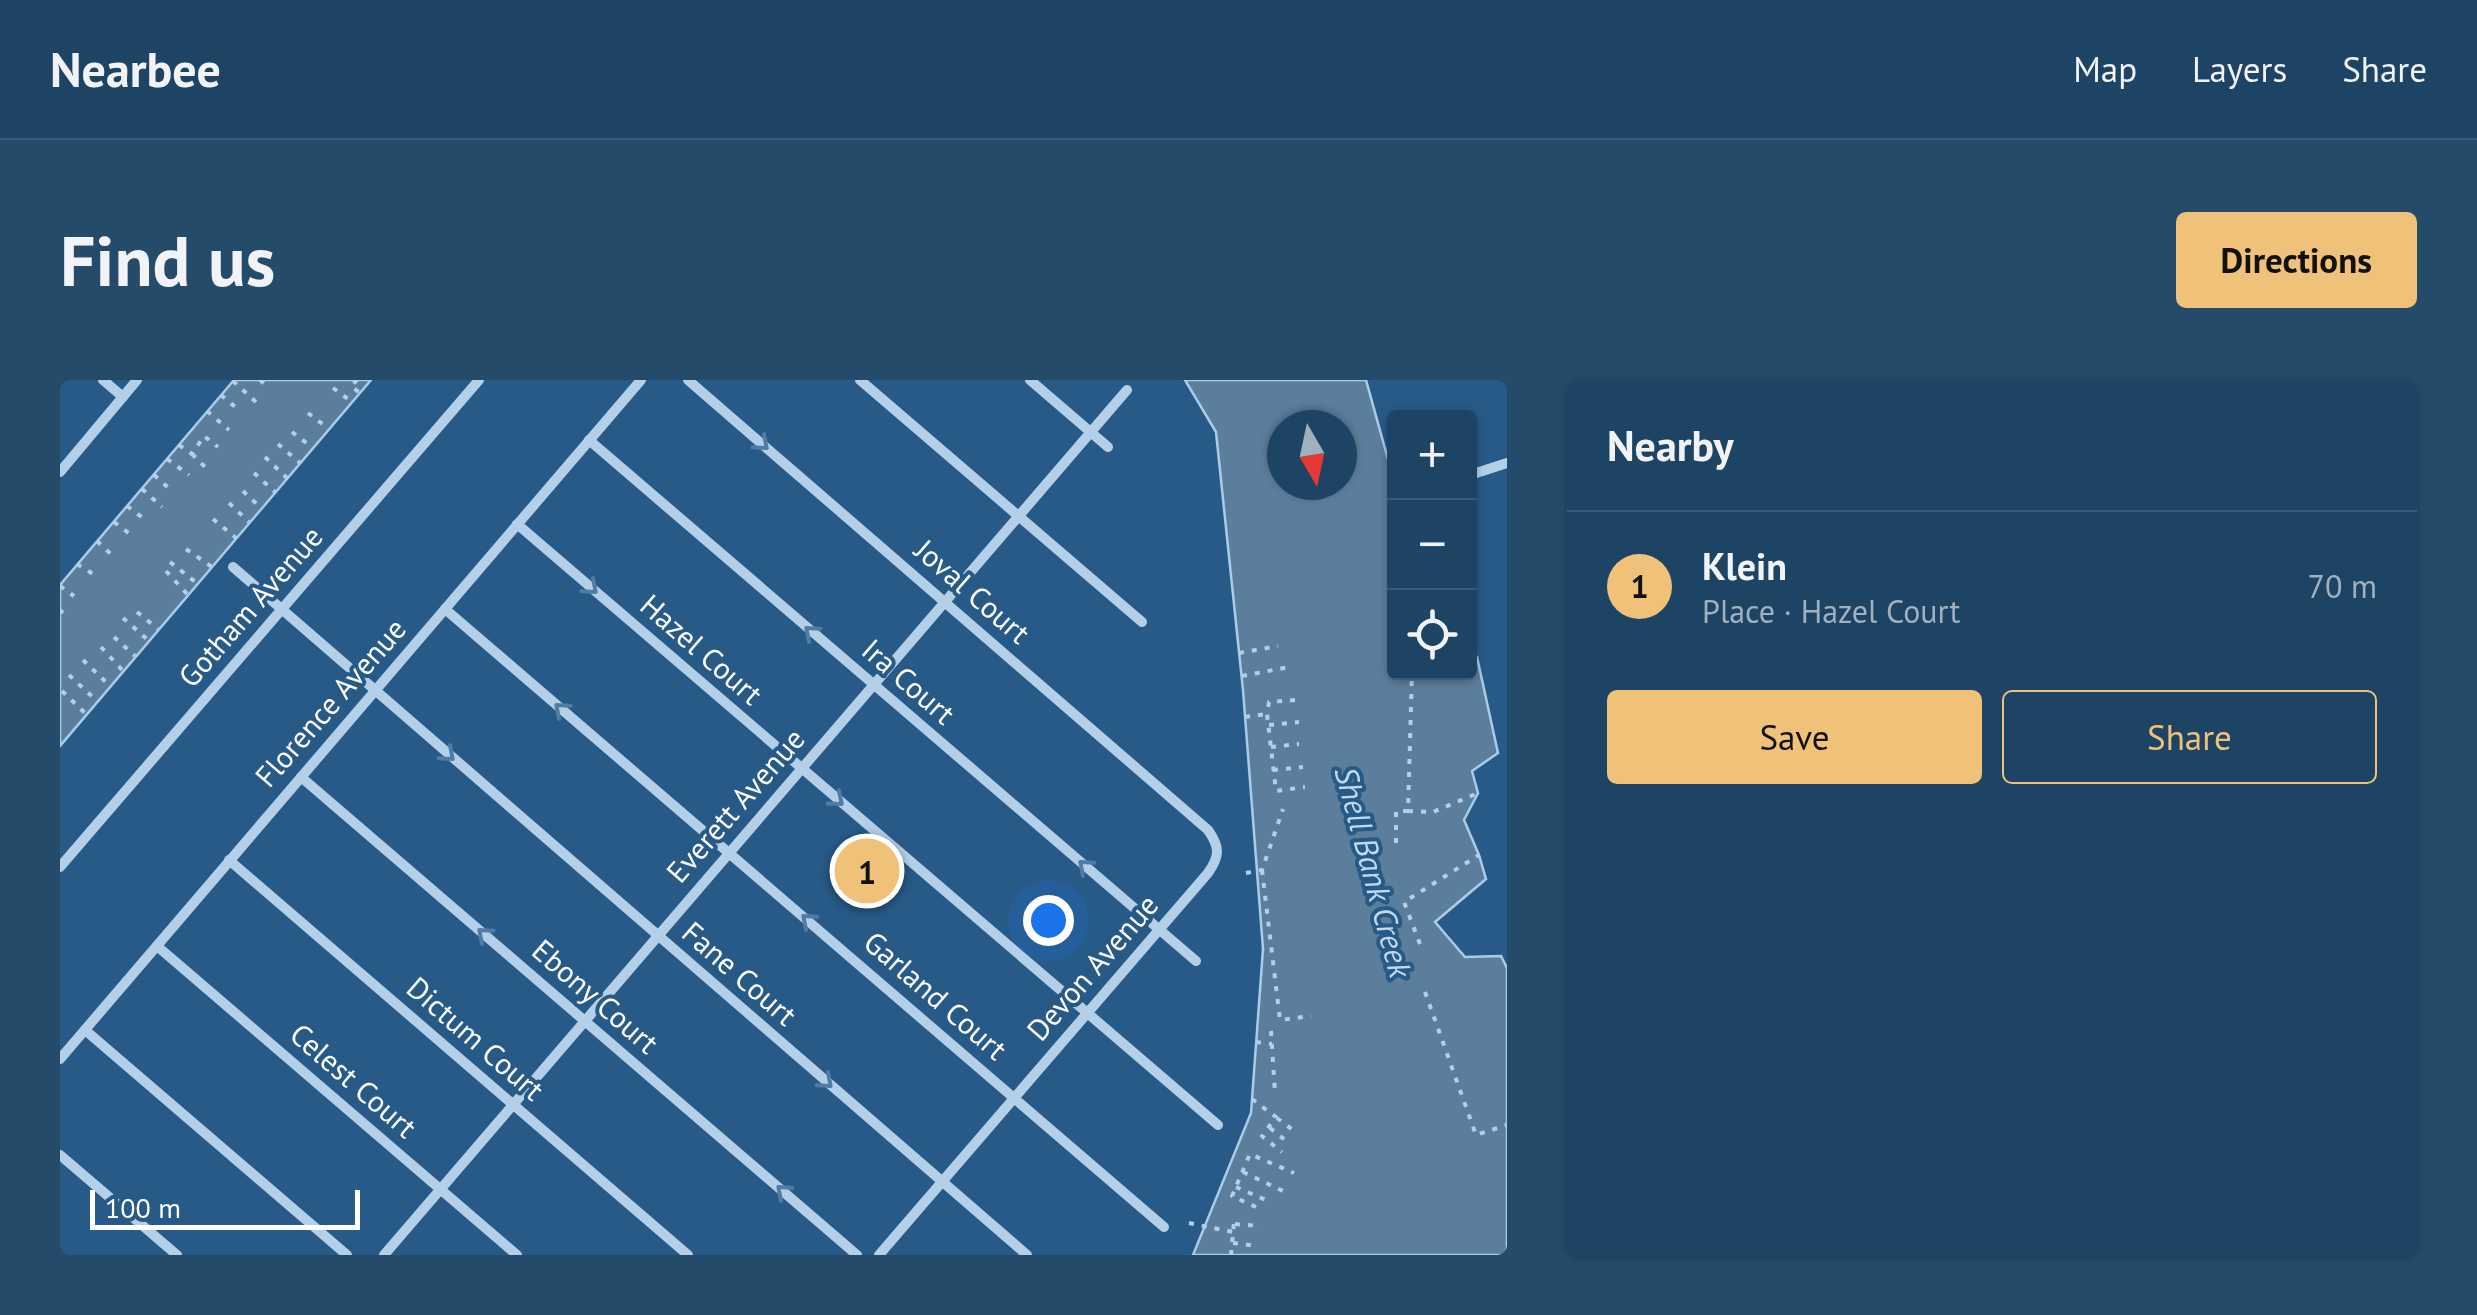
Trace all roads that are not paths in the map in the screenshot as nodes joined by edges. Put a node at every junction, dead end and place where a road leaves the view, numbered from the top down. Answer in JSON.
{"nodes":[{"id":1,"x":103,"y":380,"type":"edge"},
{"id":2,"x":137,"y":380,"type":"edge"},
{"id":3,"x":480,"y":380,"type":"edge"},
{"id":4,"x":640,"y":380,"type":"edge"},
{"id":5,"x":688,"y":380,"type":"edge"},
{"id":6,"x":860,"y":380,"type":"edge"},
{"id":7,"x":1030,"y":380,"type":"edge"},
{"id":8,"x":1127,"y":390,"type":"dead end"},
{"id":9,"x":122,"y":397,"type":"junction"},
{"id":10,"x":1091,"y":432,"type":"junction"},
{"id":11,"x":590,"y":440,"type":"junction"},
{"id":12,"x":1108,"y":447,"type":"dead end"},
{"id":13,"x":1507,"y":463,"type":"edge"},
{"id":14,"x":62,"y":467,"type":"edge"},
{"id":15,"x":1477,"y":472,"type":"edge"},
{"id":16,"x":1018,"y":516,"type":"junction"},
{"id":17,"x":517,"y":524,"type":"junction"},
{"id":18,"x":233,"y":568,"type":"dead end"},
{"id":19,"x":945,"y":602,"type":"junction"},
{"id":20,"x":445,"y":609,"type":"junction"},
{"id":21,"x":282,"y":610,"type":"junction"},
{"id":22,"x":1142,"y":622,"type":"dead end"},
{"id":23,"x":873,"y":685,"type":"junction"},
{"id":24,"x":374,"y":691,"type":"junction"},
{"id":25,"x":801,"y":769,"type":"junction"},
{"id":26,"x":301,"y":777,"type":"junction"},
{"id":27,"x":1218,"y":846,"type":"joint"},
{"id":28,"x":729,"y":853,"type":"junction"},
{"id":29,"x":229,"y":860,"type":"junction"},
{"id":30,"x":60,"y":867,"type":"edge"},
{"id":31,"x":1159,"y":930,"type":"junction"},
{"id":32,"x":657,"y":937,"type":"junction"},
{"id":33,"x":157,"y":946,"type":"junction"},
{"id":34,"x":1196,"y":961,"type":"dead end"},
{"id":35,"x":1088,"y":1013,"type":"junction"},
{"id":36,"x":585,"y":1021,"type":"junction"},
{"id":37,"x":85,"y":1030,"type":"junction"},
{"id":38,"x":60,"y":1058,"type":"edge"},
{"id":39,"x":1014,"y":1098,"type":"junction"},
{"id":40,"x":513,"y":1105,"type":"junction"},
{"id":41,"x":1218,"y":1125,"type":"dead end"},
{"id":42,"x":60,"y":1155,"type":"edge"},
{"id":43,"x":942,"y":1182,"type":"junction"},
{"id":44,"x":440,"y":1189,"type":"junction"},
{"id":45,"x":1164,"y":1227,"type":"dead end"},
{"id":46,"x":177,"y":1255,"type":"edge"},
{"id":47,"x":347,"y":1255,"type":"edge"},
{"id":48,"x":384,"y":1255,"type":"edge"},
{"id":49,"x":517,"y":1255,"type":"edge"},
{"id":50,"x":688,"y":1255,"type":"edge"},
{"id":51,"x":858,"y":1255,"type":"edge"},
{"id":52,"x":880,"y":1255,"type":"edge"},
{"id":53,"x":1026,"y":1255,"type":"edge"}],
"edges":[{"from":1,"to":9,"type":"street"},
{"from":2,"to":9,"type":"street"},
{"from":3,"to":21,"type":"street","name":"Gotham Avenue"},
{"from":4,"to":11,"type":"street","name":"Florence Avenue"},
{"from":5,"to":19,"type":"street","name":"Joval Court","one_way":true},
{"from":6,"to":16,"type":"street"},
{"from":7,"to":10,"type":"street"},
{"from":8,"to":10,"type":"street","name":"Everett Avenue"},
{"from":9,"to":14,"type":"street"},
{"from":10,"to":12,"type":"street"},
{"from":10,"to":16,"type":"street","name":"Everett Avenue"},
{"from":11,"to":17,"type":"street","name":"Florence Avenue"},
{"from":23,"to":11,"type":"street","name":"Ira Court","one_way":true},
{"from":13,"to":15,"type":"street"},
{"from":16,"to":19,"type":"street","name":"Everett Avenue"},
{"from":16,"to":22,"type":"street"},
{"from":17,"to":20,"type":"street","name":"Florence Avenue"},
{"from":17,"to":25,"type":"street","name":"Hazel Court","one_way":true},
{"from":18,"to":21,"type":"street","name":"Fane Court"},
{"from":19,"to":23,"type":"street","name":"Everett Avenue"},
{"from":19,"to":27,"type":"street","name":"Joval Court"},
{"from":20,"to":24,"type":"street","name":"Florence Avenue"},
{"from":28,"to":20,"type":"street","name":"Garland Court","one_way":true},
{"from":21,"to":24,"type":"street","name":"Fane Court"},
{"from":21,"to":30,"type":"street","name":"Gotham Avenue"},
{"from":23,"to":25,"type":"street","name":"Everett Avenue"},
{"from":31,"to":23,"type":"street","name":"Ira Court","one_way":true},
{"from":24,"to":26,"type":"street","name":"Florence Avenue"},
{"from":24,"to":32,"type":"street","name":"Fane Court","one_way":true},
{"from":25,"to":28,"type":"street","name":"Everett Avenue"},
{"from":25,"to":35,"type":"street","name":"Hazel Court","one_way":true},
{"from":26,"to":29,"type":"street","name":"Florence Avenue"},
{"from":36,"to":26,"type":"street","name":"Ebony Court","one_way":true},
{"from":27,"to":31,"type":"street","name":"Devon Avenue"},
{"from":28,"to":32,"type":"street","name":"Everett Avenue"},
{"from":39,"to":28,"type":"street","name":"Garland Court","one_way":true},
{"from":29,"to":33,"type":"street","name":"Florence Avenue"},
{"from":29,"to":40,"type":"street","name":"Dictum Court"},
{"from":31,"to":34,"type":"street","name":"Ira Court"},
{"from":31,"to":35,"type":"street","name":"Devon Avenue"},
{"from":32,"to":36,"type":"street","name":"Everett Avenue"},
{"from":32,"to":43,"type":"street","name":"Fane Court","one_way":true},
{"from":33,"to":37,"type":"street","name":"Florence Avenue"},
{"from":33,"to":44,"type":"street","name":"Celest Court"},
{"from":35,"to":39,"type":"street","name":"Devon Avenue"},
{"from":35,"to":41,"type":"street","name":"Hazel Court"},
{"from":36,"to":40,"type":"street","name":"Everett Avenue"},
{"from":51,"to":36,"type":"street","name":"Ebony Court","one_way":true},
{"from":37,"to":38,"type":"street","name":"Florence Avenue"},
{"from":37,"to":47,"type":"street"},
{"from":39,"to":43,"type":"street","name":"Devon Avenue"},
{"from":39,"to":45,"type":"street","name":"Garland Court"},
{"from":40,"to":44,"type":"street","name":"Everett Avenue"},
{"from":40,"to":50,"type":"street","name":"Dictum Court"},
{"from":42,"to":46,"type":"street"},
{"from":43,"to":52,"type":"street","name":"Devon Avenue"},
{"from":43,"to":53,"type":"street","name":"Fane Court"},
{"from":44,"to":48,"type":"street","name":"Everett Avenue"},
{"from":44,"to":49,"type":"street","name":"Celest Court"}]}
